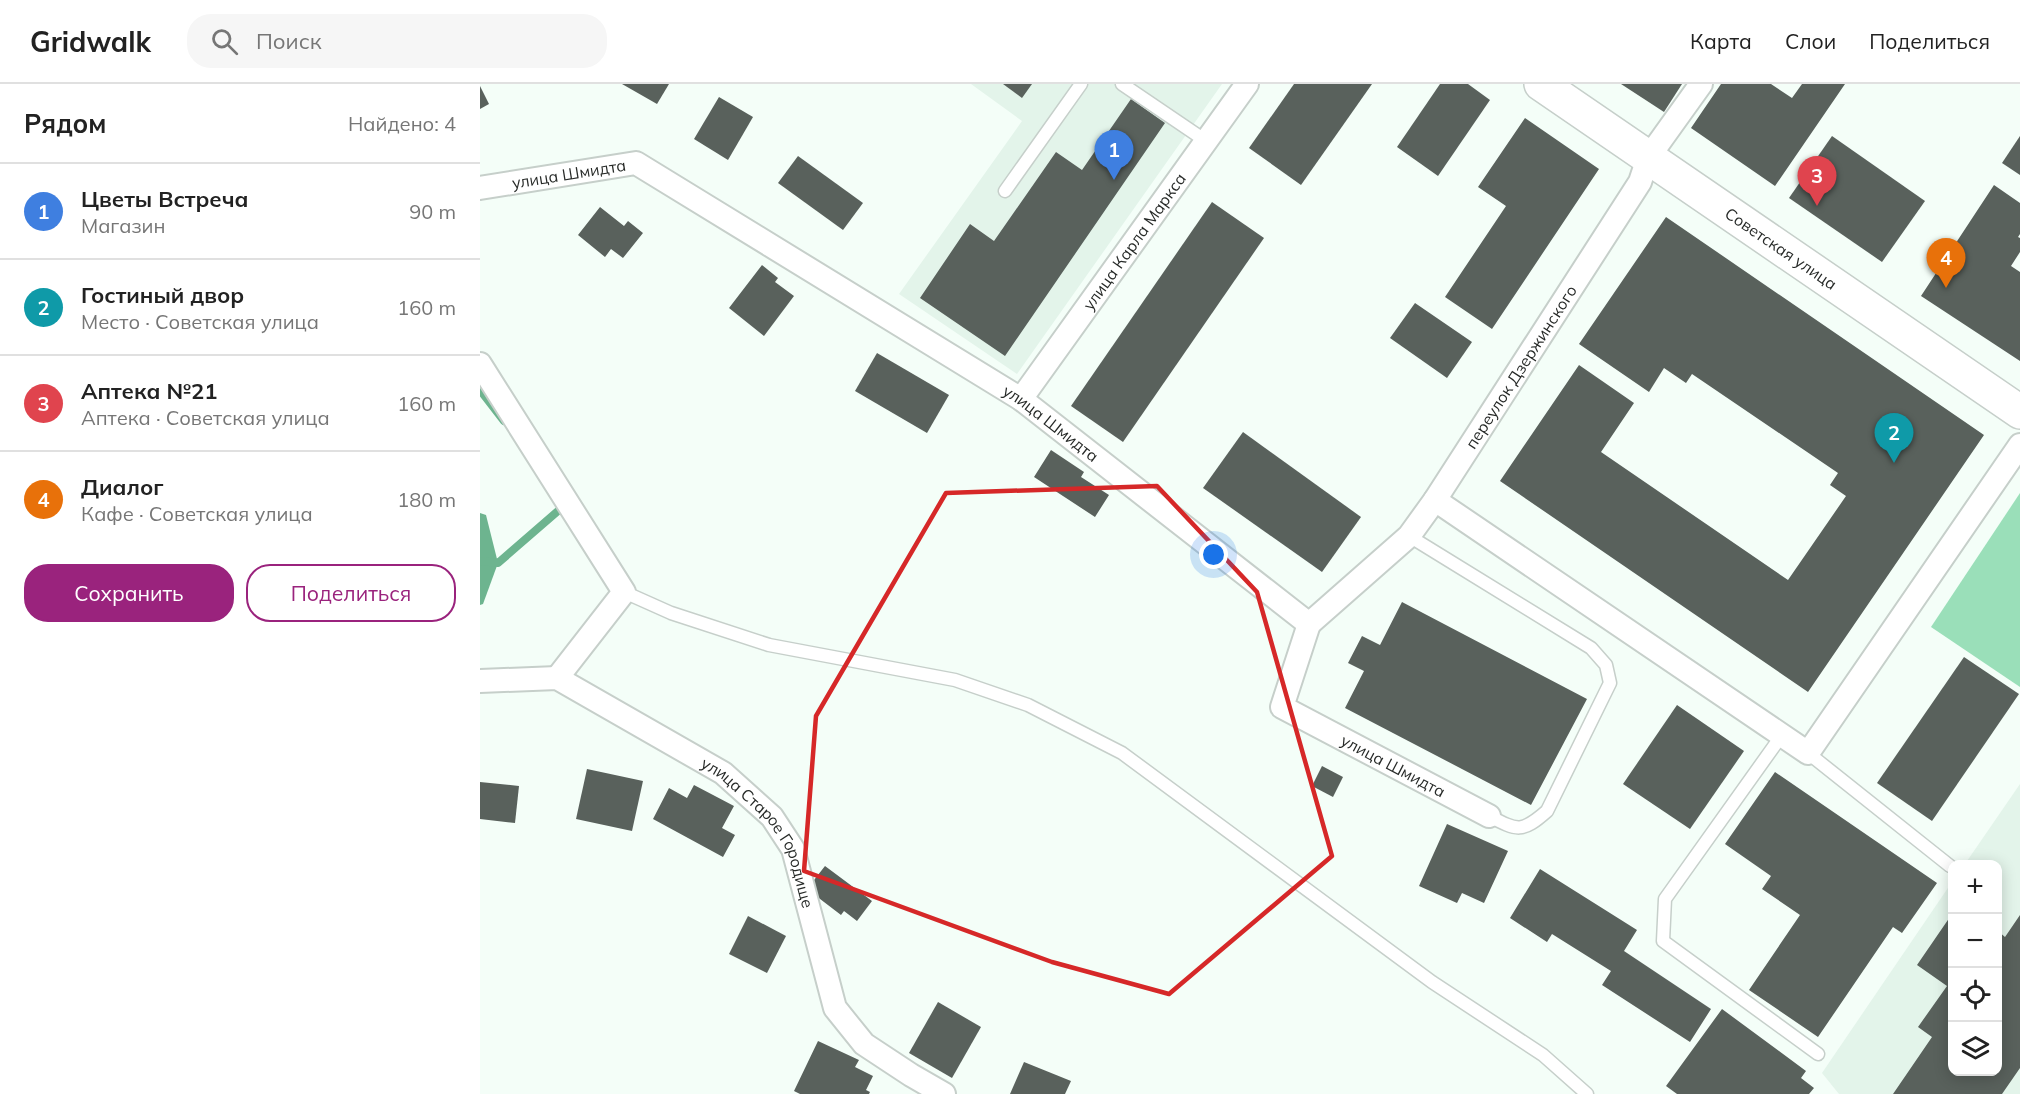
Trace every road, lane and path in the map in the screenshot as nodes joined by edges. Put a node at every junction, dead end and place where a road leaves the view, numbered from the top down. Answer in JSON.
{"nodes":[{"id":1,"x":1082,"y":84,"type":"edge"},
{"id":2,"x":1122,"y":84,"type":"edge"},
{"id":3,"x":1247,"y":84,"type":"edge"},
{"id":4,"x":1541,"y":84,"type":"edge"},
{"id":5,"x":1701,"y":84,"type":"edge"},
{"id":6,"x":1206,"y":141,"type":"junction"},
{"id":7,"x":1648,"y":158,"type":"junction"},
{"id":8,"x":480,"y":188,"type":"edge"},
{"id":9,"x":1005,"y":191,"type":"dead end"},
{"id":10,"x":480,"y":364,"type":"edge"},
{"id":11,"x":1021,"y":399,"type":"junction"},
{"id":12,"x":2020,"y":412,"type":"edge"},
{"id":13,"x":2020,"y":446,"type":"edge"},
{"id":14,"x":1435,"y":500,"type":"junction"},
{"id":15,"x":1409,"y":536,"type":"junction"},
{"id":16,"x":624,"y":592,"type":"junction"},
{"id":17,"x":1309,"y":624,"type":"junction"},
{"id":18,"x":557,"y":678,"type":"junction"},
{"id":19,"x":480,"y":681,"type":"edge"},
{"id":20,"x":1782,"y":735,"type":"junction"},
{"id":21,"x":1808,"y":753,"type":"junction"},
{"id":22,"x":1489,"y":816,"type":"joint"},
{"id":23,"x":1948,"y":864,"type":"edge"},
{"id":24,"x":1818,"y":1053,"type":"dead end"},
{"id":25,"x":944,"y":1094,"type":"edge"},
{"id":26,"x":1587,"y":1094,"type":"edge"}],
"edges":[{"from":1,"to":9,"type":"lane"},
{"from":2,"to":6,"type":"lane"},
{"from":3,"to":6,"type":"street","name":"улица Карла Маркса"},
{"from":4,"to":7,"type":"main road","name":"Советская улица"},
{"from":5,"to":7,"type":"street","name":"переулок Дзержинского"},
{"from":6,"to":11,"type":"street","name":"улица Карла Маркса"},
{"from":7,"to":12,"type":"main road","name":"Советская улица"},
{"from":7,"to":14,"type":"street","name":"переулок Дзержинского"},
{"from":8,"to":11,"type":"street","name":"улица Шмидта"},
{"from":10,"to":16,"type":"street"},
{"from":11,"to":17,"type":"street","name":"улица Шмидта"},
{"from":13,"to":21,"type":"street"},
{"from":14,"to":15,"type":"street","name":"переулок Дзержинского"},
{"from":14,"to":20,"type":"street"},
{"from":15,"to":17,"type":"street","name":"переулок Дзержинского"},
{"from":15,"to":22,"type":"lane"},
{"from":16,"to":18,"type":"street"},
{"from":16,"to":26,"type":"lane"},
{"from":17,"to":22,"type":"street","name":"улица Шмидта"},
{"from":18,"to":19,"type":"street"},
{"from":18,"to":25,"type":"street","name":"улица Старое Городище"},
{"from":20,"to":21,"type":"street"},
{"from":20,"to":24,"type":"lane"},
{"from":21,"to":23,"type":"lane"}]}
